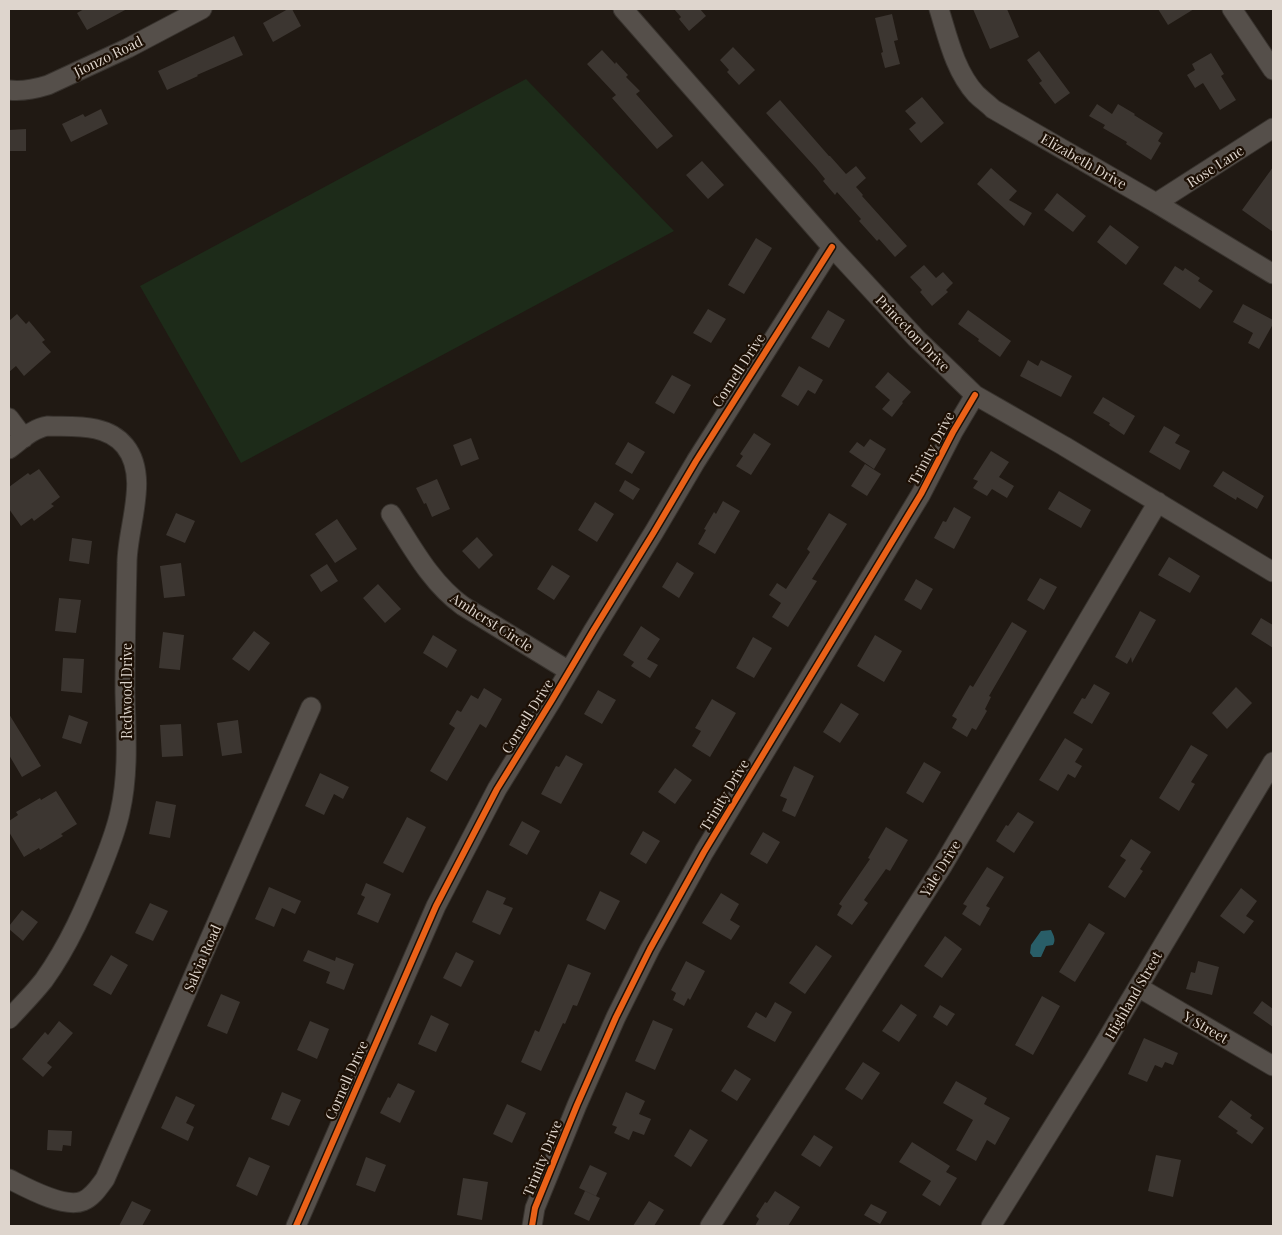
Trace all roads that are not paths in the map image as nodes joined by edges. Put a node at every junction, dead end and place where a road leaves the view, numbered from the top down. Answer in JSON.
{"nodes":[{"id":1,"x":202,"y":9,"type":"edge"},
{"id":2,"x":623,"y":9,"type":"edge"},
{"id":3,"x":940,"y":9,"type":"edge"},
{"id":4,"x":1232,"y":9,"type":"edge"},
{"id":5,"x":1273,"y":70,"type":"edge"},
{"id":6,"x":9,"y":90,"type":"edge"},
{"id":7,"x":1273,"y":128,"type":"edge"},
{"id":8,"x":1156,"y":204,"type":"junction"},
{"id":9,"x":832,"y":247,"type":"junction"},
{"id":10,"x":1273,"y":274,"type":"edge"},
{"id":11,"x":975,"y":395,"type":"junction"},
{"id":12,"x":9,"y":418,"type":"edge"},
{"id":13,"x":16,"y":443,"type":"edge"},
{"id":14,"x":1158,"y":502,"type":"junction"},
{"id":15,"x":391,"y":514,"type":"dead end"},
{"id":16,"x":1273,"y":572,"type":"edge"},
{"id":17,"x":569,"y":671,"type":"junction"},
{"id":18,"x":311,"y":707,"type":"dead end"},
{"id":19,"x":1273,"y":762,"type":"edge"},
{"id":20,"x":1138,"y":987,"type":"junction"},
{"id":21,"x":9,"y":1019,"type":"edge"},
{"id":22,"x":1273,"y":1066,"type":"edge"},
{"id":23,"x":9,"y":1179,"type":"edge"},
{"id":24,"x":296,"y":1226,"type":"edge"},
{"id":25,"x":532,"y":1226,"type":"edge"},
{"id":26,"x":710,"y":1226,"type":"edge"},
{"id":27,"x":991,"y":1226,"type":"edge"}],
"edges":[{"from":1,"to":6,"type":"street","name":"Jionzo Road"},
{"from":2,"to":9,"type":"street","name":"Princeton Drive"},
{"from":3,"to":8,"type":"street","name":"Elizabeth Drive"},
{"from":4,"to":5,"type":"street"},
{"from":7,"to":8,"type":"street","name":"Rose Lane"},
{"from":8,"to":10,"type":"street","name":"Elizabeth Drive"},
{"from":9,"to":11,"type":"street","name":"Princeton Drive"},
{"from":9,"to":17,"type":"street","name":"Cornell Drive"},
{"from":11,"to":14,"type":"street","name":"Princeton Drive"},
{"from":11,"to":25,"type":"street","name":"Trinity Drive"},
{"from":12,"to":13,"type":"street"},
{"from":13,"to":21,"type":"street","name":"Redwood Drive"},
{"from":14,"to":16,"type":"street","name":"Princeton Drive"},
{"from":14,"to":26,"type":"street","name":"Yale Drive"},
{"from":15,"to":17,"type":"street","name":"Amherst Circle"},
{"from":17,"to":24,"type":"street","name":"Cornell Drive"},
{"from":18,"to":23,"type":"street","name":"Salvia Road"},
{"from":19,"to":20,"type":"street","name":"Highland Street"},
{"from":20,"to":22,"type":"street","name":"Y Street"},
{"from":20,"to":27,"type":"street","name":"Highland Street"}]}
